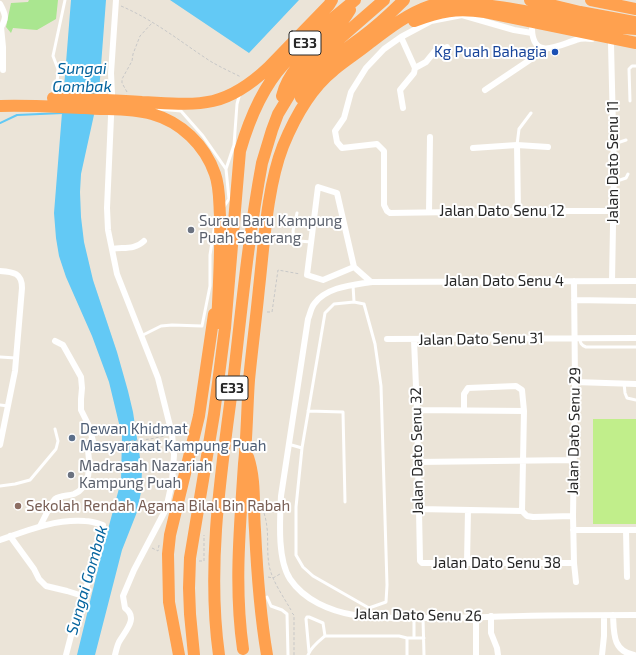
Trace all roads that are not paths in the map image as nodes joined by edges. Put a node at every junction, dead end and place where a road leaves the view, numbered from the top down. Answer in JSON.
{"nodes":[{"id":1,"x":65,"y":0,"type":"edge"},
{"id":2,"x":326,"y":0,"type":"edge"},
{"id":3,"x":332,"y":0,"type":"edge"},
{"id":4,"x":356,"y":0,"type":"edge"},
{"id":5,"x":384,"y":0,"type":"edge"},
{"id":6,"x":404,"y":0,"type":"edge"},
{"id":7,"x":530,"y":0,"type":"edge"},
{"id":8,"x":591,"y":0,"type":"edge"},
{"id":9,"x":116,"y":2,"type":"edge"},
{"id":10,"x":0,"y":4,"type":"edge"},
{"id":11,"x":631,"y":5,"type":"edge"},
{"id":12,"x":321,"y":12,"type":"junction"},
{"id":13,"x":634,"y":25,"type":"edge"},
{"id":14,"x":1,"y":28,"type":"edge"},
{"id":15,"x":400,"y":37,"type":"junction"},
{"id":16,"x":636,"y":43,"type":"edge"},
{"id":17,"x":612,"y":44,"type":"junction"},
{"id":18,"x":447,"y":47,"type":"dead end"},
{"id":19,"x":546,"y":49,"type":"junction"},
{"id":20,"x":636,"y":49,"type":"edge"},
{"id":21,"x":354,"y":56,"type":"junction"},
{"id":22,"x":636,"y":66,"type":"edge"},
{"id":23,"x":415,"y":68,"type":"junction"},
{"id":24,"x":3,"y":70,"type":"dead end"},
{"id":25,"x":245,"y":79,"type":"road end"},
{"id":26,"x":57,"y":85,"type":"dead end"},
{"id":27,"x":485,"y":90,"type":"dead end"},
{"id":28,"x":0,"y":98,"type":"edge"},
{"id":29,"x":630,"y":101,"type":"dead end"},
{"id":30,"x":53,"y":102,"type":"junction"},
{"id":31,"x":111,"y":105,"type":"junction"},
{"id":32,"x":0,"y":106,"type":"edge"},
{"id":33,"x":145,"y":108,"type":"dead end"},
{"id":34,"x":152,"y":108,"type":"dead end"},
{"id":35,"x":403,"y":108,"type":"dead end"},
{"id":36,"x":532,"y":113,"type":"dead end"},
{"id":37,"x":278,"y":114,"type":"junction"},
{"id":38,"x":295,"y":121,"type":"junction"},
{"id":39,"x":430,"y":137,"type":"dead end"},
{"id":40,"x":626,"y":140,"type":"dead end"},
{"id":41,"x":614,"y":143,"type":"junction"},
{"id":42,"x":517,"y":146,"type":"junction"},
{"id":43,"x":548,"y":147,"type":"dead end"},
{"id":44,"x":473,"y":148,"type":"dead end"},
{"id":45,"x":226,"y":169,"type":"junction"},
{"id":46,"x":628,"y":174,"type":"dead end"},
{"id":47,"x":614,"y":182,"type":"junction"},
{"id":48,"x":518,"y":211,"type":"junction"},
{"id":49,"x":429,"y":212,"type":"junction"},
{"id":50,"x":614,"y":212,"type":"junction"},
{"id":51,"x":298,"y":213,"type":"dead end"},
{"id":52,"x":144,"y":241,"type":"dead end"},
{"id":53,"x":311,"y":242,"type":"junction"},
{"id":54,"x":112,"y":249,"type":"junction"},
{"id":55,"x":354,"y":267,"type":"junction"},
{"id":56,"x":0,"y":271,"type":"edge"},
{"id":57,"x":574,"y":281,"type":"junction"},
{"id":58,"x":612,"y":281,"type":"junction"},
{"id":59,"x":636,"y":281,"type":"edge"},
{"id":60,"x":372,"y":282,"type":"junction"},
{"id":61,"x":353,"y":284,"type":"junction"},
{"id":62,"x":574,"y":300,"type":"junction"},
{"id":63,"x":636,"y":301,"type":"edge"},
{"id":64,"x":354,"y":302,"type":"junction"},
{"id":65,"x":141,"y":336,"type":"junction"},
{"id":66,"x":577,"y":338,"type":"junction"},
{"id":67,"x":636,"y":338,"type":"edge"},
{"id":68,"x":388,"y":340,"type":"dead end"},
{"id":69,"x":414,"y":340,"type":"junction"},
{"id":70,"x":55,"y":341,"type":"dead end"},
{"id":71,"x":636,"y":348,"type":"edge"},
{"id":72,"x":0,"y":357,"type":"edge"},
{"id":73,"x":16,"y":358,"type":"junction"},
{"id":74,"x":575,"y":382,"type":"junction"},
{"id":75,"x":624,"y":383,"type":"junction"},
{"id":76,"x":636,"y":384,"type":"edge"},
{"id":77,"x":211,"y":389,"type":"junction"},
{"id":78,"x":636,"y":400,"type":"edge"},
{"id":79,"x":0,"y":405,"type":"edge"},
{"id":80,"x":8,"y":406,"type":"junction"},
{"id":81,"x":417,"y":410,"type":"junction"},
{"id":82,"x":464,"y":410,"type":"junction"},
{"id":83,"x":308,"y":411,"type":"junction"},
{"id":84,"x":524,"y":411,"type":"junction"},
{"id":85,"x":55,"y":429,"type":"dead end"},
{"id":86,"x":288,"y":444,"type":"junction"},
{"id":87,"x":0,"y":445,"type":"edge"},
{"id":88,"x":302,"y":448,"type":"junction"},
{"id":89,"x":246,"y":450,"type":"junction"},
{"id":90,"x":522,"y":460,"type":"junction"},
{"id":91,"x":573,"y":460,"type":"junction"},
{"id":92,"x":418,"y":462,"type":"junction"},
{"id":93,"x":0,"y":486,"type":"edge"},
{"id":94,"x":345,"y":502,"type":"dead end"},
{"id":95,"x":419,"y":509,"type":"junction"},
{"id":96,"x":468,"y":510,"type":"junction"},
{"id":97,"x":522,"y":511,"type":"junction"},
{"id":98,"x":573,"y":516,"type":"junction"},
{"id":99,"x":40,"y":526,"type":"junction"},
{"id":100,"x":573,"y":530,"type":"junction"},
{"id":101,"x":626,"y":530,"type":"junction"},
{"id":102,"x":636,"y":530,"type":"edge"},
{"id":103,"x":10,"y":536,"type":"junction"},
{"id":104,"x":0,"y":540,"type":"edge"},
{"id":105,"x":420,"y":561,"type":"joint"},
{"id":106,"x":467,"y":563,"type":"junction"},
{"id":107,"x":574,"y":563,"type":"junction"},
{"id":108,"x":627,"y":577,"type":"dead end"},
{"id":109,"x":576,"y":582,"type":"dead end"},
{"id":110,"x":83,"y":596,"type":"junction"},
{"id":111,"x":267,"y":597,"type":"dead end"},
{"id":112,"x":369,"y":608,"type":"junction"},
{"id":113,"x":613,"y":615,"type":"junction"},
{"id":114,"x":491,"y":616,"type":"junction"},
{"id":115,"x":604,"y":616,"type":"junction"},
{"id":116,"x":636,"y":616,"type":"edge"},
{"id":117,"x":370,"y":617,"type":"junction"},
{"id":118,"x":476,"y":617,"type":"junction"},
{"id":119,"x":414,"y":618,"type":"junction"},
{"id":120,"x":423,"y":618,"type":"junction"},
{"id":121,"x":325,"y":636,"type":"junction"},
{"id":122,"x":407,"y":638,"type":"junction"},
{"id":123,"x":414,"y":638,"type":"junction"},
{"id":124,"x":424,"y":638,"type":"junction"},
{"id":125,"x":243,"y":649,"type":"dead end"},
{"id":126,"x":195,"y":653,"type":"edge"},
{"id":127,"x":309,"y":654,"type":"edge"},
{"id":128,"x":66,"y":655,"type":"edge"},
{"id":129,"x":115,"y":655,"type":"edge"},
{"id":130,"x":179,"y":655,"type":"edge"},
{"id":131,"x":219,"y":655,"type":"edge"},
{"id":132,"x":267,"y":655,"type":"edge"},
{"id":133,"x":288,"y":655,"type":"edge"},
{"id":134,"x":407,"y":655,"type":"edge"},
{"id":135,"x":424,"y":655,"type":"edge"},
{"id":136,"x":476,"y":655,"type":"edge"},
{"id":137,"x":498,"y":655,"type":"edge"},
{"id":138,"x":602,"y":655,"type":"edge"},
{"id":139,"x":634,"y":655,"type":"edge"}],
"edges":[{"from":1,"to":26,"type":"lane"},
{"from":2,"to":12,"type":"highway"},
{"from":3,"to":12,"type":"highway"},
{"from":4,"to":37,"type":"highway"},
{"from":4,"to":77,"type":"highway","number":"E33"},
{"from":5,"to":37,"type":"highway"},
{"from":6,"to":38,"type":"highway"},
{"from":7,"to":13,"type":"highway"},
{"from":8,"to":11,"type":"highway"},
{"from":9,"to":31,"type":"street"},
{"from":10,"to":14,"type":"street"},
{"from":12,"to":30,"type":"highway"},
{"from":13,"to":21,"type":"highway"},
{"from":14,"to":24,"type":"street"},
{"from":15,"to":19,"type":"street"},
{"from":15,"to":23,"type":"street"},
{"from":15,"to":49,"type":"street","name":"Jalan Dato Senu 12"},
{"from":16,"to":21,"type":"highway"},
{"from":17,"to":19,"type":"street"},
{"from":17,"to":20,"type":"street"},
{"from":17,"to":41,"type":"street","name":"Jalan Dato Senu 11"},
{"from":18,"to":23,"type":"street"},
{"from":19,"to":27,"type":"street"},
{"from":21,"to":38,"type":"highway"},
{"from":22,"to":29,"type":"lane"},
{"from":23,"to":35,"type":"street"},
{"from":25,"to":45,"type":"lane"},
{"from":28,"to":30,"type":"highway"},
{"from":30,"to":32,"type":"highway"},
{"from":30,"to":77,"type":"highway"},
{"from":31,"to":33,"type":"lane"},
{"from":31,"to":54,"type":"street"},
{"from":34,"to":45,"type":"lane"},
{"from":36,"to":42,"type":"lane"},
{"from":37,"to":131,"type":"highway","number":"E33"},
{"from":38,"to":89,"type":"highway","number":"E33"},
{"from":39,"to":49,"type":"street"},
{"from":40,"to":41,"type":"lane"},
{"from":41,"to":47,"type":"street","name":"Jalan Dato Senu 11"},
{"from":42,"to":43,"type":"street"},
{"from":42,"to":44,"type":"street"},
{"from":42,"to":48,"type":"street"},
{"from":45,"to":65,"type":"lane"},
{"from":46,"to":47,"type":"lane"},
{"from":47,"to":50,"type":"street","name":"Jalan Dato Senu 11"},
{"from":48,"to":49,"type":"street","name":"Jalan Dato Senu 12"},
{"from":48,"to":50,"type":"street","name":"Jalan Dato Senu 12"},
{"from":50,"to":58,"type":"street","name":"Jalan Dato Senu 11"},
{"from":51,"to":53,"type":"lane"},
{"from":52,"to":54,"type":"street"},
{"from":53,"to":55,"type":"street"},
{"from":53,"to":55,"type":"street"},
{"from":54,"to":65,"type":"street"},
{"from":55,"to":60,"type":"street"},
{"from":56,"to":73,"type":"street"},
{"from":57,"to":58,"type":"street","name":"Jalan Dato Senu 4"},
{"from":57,"to":60,"type":"street","name":"Jalan Dato Senu 4"},
{"from":57,"to":62,"type":"street","name":"Jalan Dato Senu 29"},
{"from":58,"to":59,"type":"street","name":"Jalan Dato Senu 4"},
{"from":60,"to":61,"type":"street","name":"Jalan Dato Senu 26"},
{"from":61,"to":64,"type":"lane"},
{"from":61,"to":86,"type":"street","name":"Jalan Dato Senu 26"},
{"from":62,"to":63,"type":"street"},
{"from":62,"to":66,"type":"street","name":"Jalan Dato Senu 29"},
{"from":64,"to":83,"type":"lane"},
{"from":64,"to":112,"type":"lane"},
{"from":65,"to":129,"type":"street"},
{"from":66,"to":67,"type":"street","name":"Jalan Dato Senu 31"},
{"from":66,"to":69,"type":"street","name":"Jalan Dato Senu 31"},
{"from":66,"to":71,"type":"lane"},
{"from":66,"to":74,"type":"street","name":"Jalan Dato Senu 29"},
{"from":68,"to":69,"type":"street","name":"Jalan Dato Senu 31"},
{"from":69,"to":81,"type":"street","name":"Jalan Dato Senu 32"},
{"from":70,"to":99,"type":"street"},
{"from":72,"to":73,"type":"lane"},
{"from":73,"to":80,"type":"street"},
{"from":74,"to":75,"type":"street"},
{"from":74,"to":91,"type":"street","name":"Jalan Dato Senu 29"},
{"from":75,"to":76,"type":"street"},
{"from":75,"to":78,"type":"lane"},
{"from":77,"to":126,"type":"highway"},
{"from":77,"to":130,"type":"highway"},
{"from":79,"to":80,"type":"lane"},
{"from":80,"to":87,"type":"street"},
{"from":81,"to":82,"type":"street"},
{"from":81,"to":92,"type":"street","name":"Jalan Dato Senu 32"},
{"from":82,"to":84,"type":"street"},
{"from":82,"to":84,"type":"street"},
{"from":83,"to":88,"type":"lane"},
{"from":83,"to":94,"type":"lane"},
{"from":84,"to":90,"type":"street"},
{"from":85,"to":93,"type":"lane"},
{"from":86,"to":88,"type":"lane"},
{"from":86,"to":117,"type":"street","name":"Jalan Dato Senu 26"},
{"from":88,"to":112,"type":"lane"},
{"from":89,"to":125,"type":"highway","number":"E33"},
{"from":89,"to":132,"type":"highway"},
{"from":90,"to":91,"type":"street"},
{"from":90,"to":92,"type":"street"},
{"from":90,"to":97,"type":"street"},
{"from":91,"to":98,"type":"street","name":"Jalan Dato Senu 29"},
{"from":92,"to":95,"type":"street","name":"Jalan Dato Senu 32"},
{"from":95,"to":96,"type":"street"},
{"from":95,"to":105,"type":"street","name":"Jalan Dato Senu 32"},
{"from":96,"to":97,"type":"street"},
{"from":96,"to":106,"type":"street"},
{"from":97,"to":98,"type":"street"},
{"from":98,"to":100,"type":"street","name":"Jalan Dato Senu 29"},
{"from":99,"to":103,"type":"street"},
{"from":99,"to":110,"type":"street"},
{"from":100,"to":101,"type":"street"},
{"from":100,"to":107,"type":"street","name":"Jalan Dato Senu 29"},
{"from":101,"to":102,"type":"street"},
{"from":101,"to":108,"type":"street"},
{"from":103,"to":104,"type":"street"},
{"from":103,"to":110,"type":"street"},
{"from":105,"to":106,"type":"street","name":"Jalan Dato Senu 38"},
{"from":106,"to":107,"type":"street","name":"Jalan Dato Senu 38"},
{"from":107,"to":109,"type":"street","name":"Jalan Dato Senu 29"},
{"from":110,"to":128,"type":"street"},
{"from":111,"to":133,"type":"lane"},
{"from":112,"to":117,"type":"lane"},
{"from":113,"to":115,"type":"street","name":"Jalan Dato Senu 26"},
{"from":113,"to":116,"type":"street","name":"Jalan Dato Senu 26"},
{"from":113,"to":139,"type":"street"},
{"from":114,"to":115,"type":"street","name":"Jalan Dato Senu 26"},
{"from":114,"to":118,"type":"street","name":"Jalan Dato Senu 26"},
{"from":114,"to":137,"type":"street"},
{"from":115,"to":138,"type":"street"},
{"from":117,"to":119,"type":"street","name":"Jalan Dato Senu 26"},
{"from":118,"to":120,"type":"street","name":"Jalan Dato Senu 26"},
{"from":118,"to":136,"type":"street"},
{"from":119,"to":120,"type":"street","name":"Jalan Dato Senu 26"},
{"from":119,"to":123,"type":"lane"},
{"from":120,"to":124,"type":"lane"},
{"from":121,"to":122,"type":"lane"},
{"from":121,"to":127,"type":"lane"},
{"from":121,"to":127,"type":"lane"},
{"from":122,"to":123,"type":"lane"},
{"from":122,"to":134,"type":"lane"},
{"from":123,"to":124,"type":"lane"},
{"from":124,"to":135,"type":"lane"}]}
